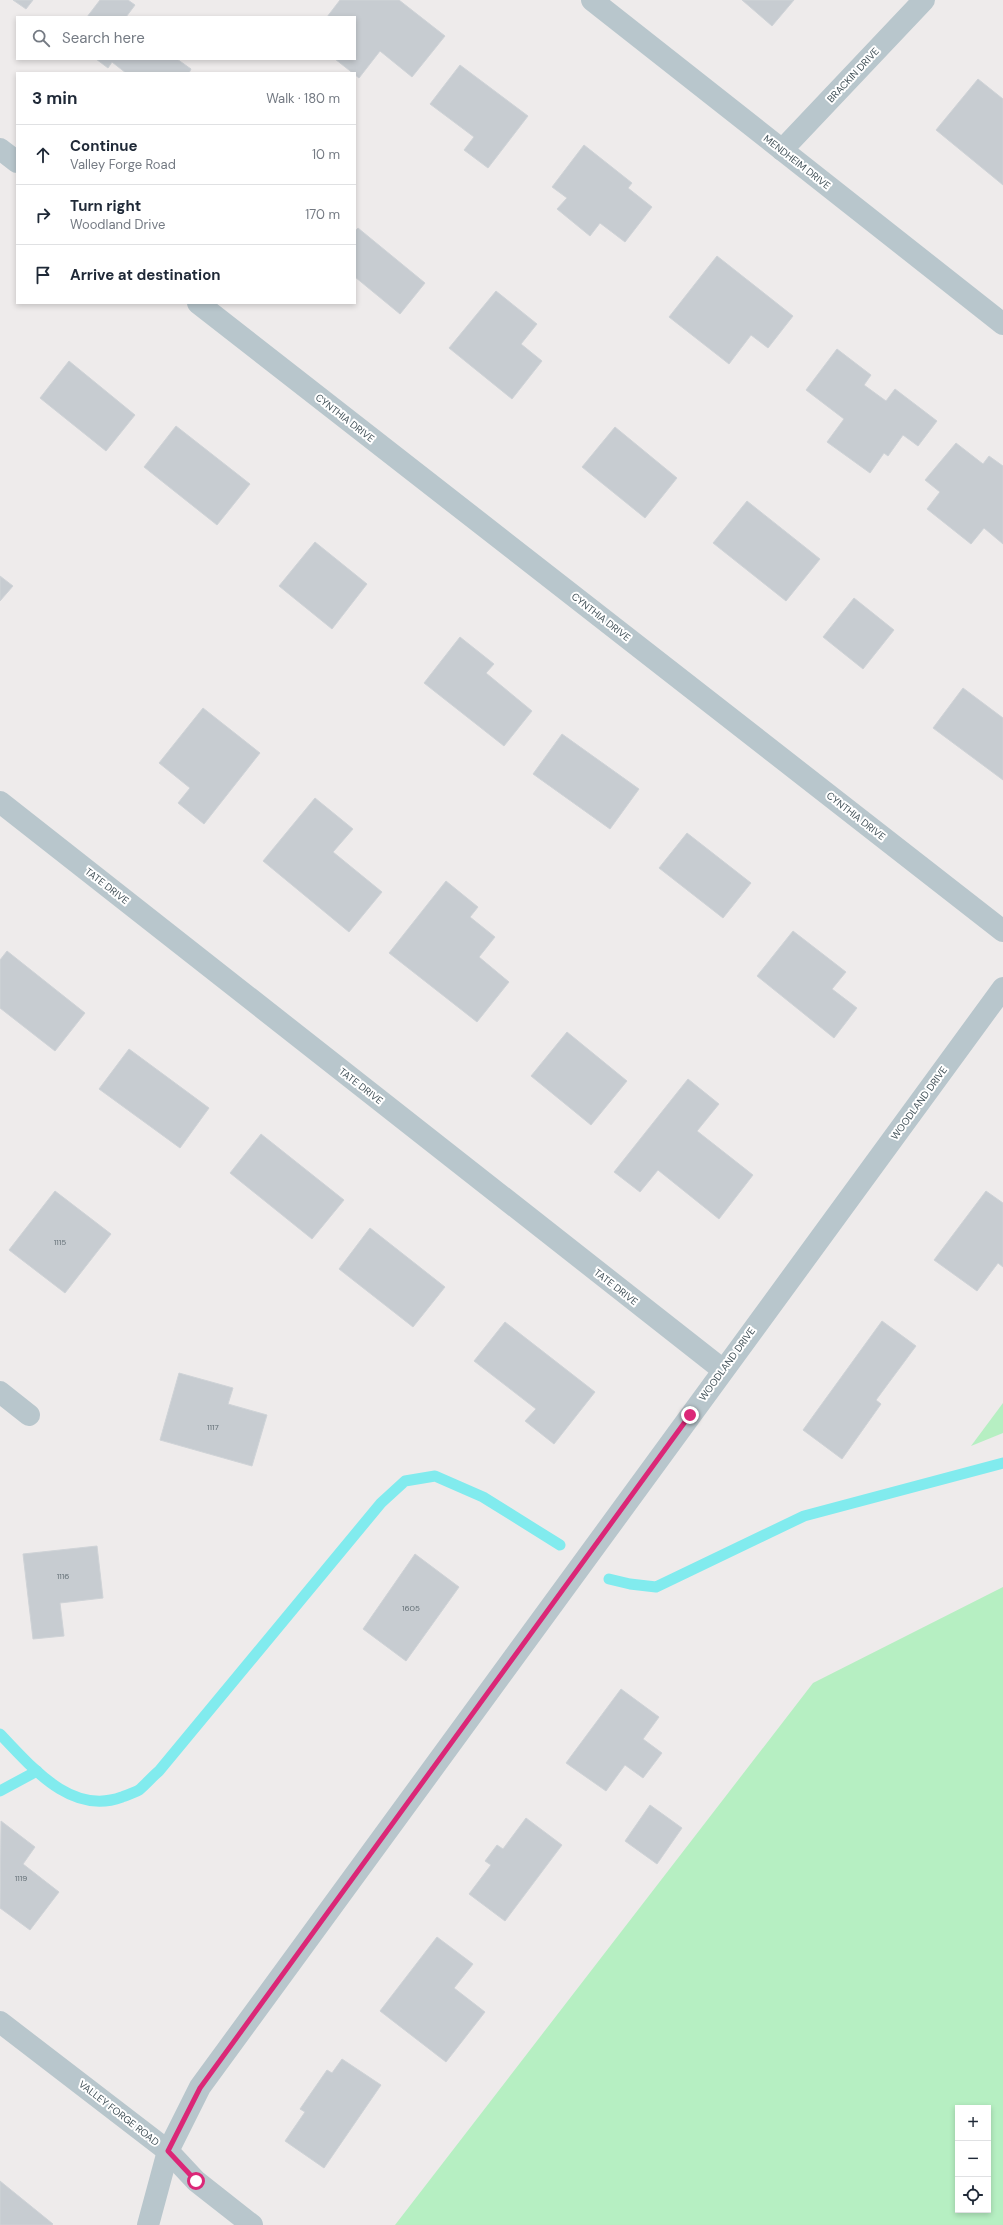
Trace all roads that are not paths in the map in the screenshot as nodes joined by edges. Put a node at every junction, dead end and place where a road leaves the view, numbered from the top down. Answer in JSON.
{"nodes":[{"id":1,"x":592,"y":0,"type":"edge"},
{"id":2,"x":924,"y":0,"type":"edge"},
{"id":3,"x":0,"y":149,"type":"edge"},
{"id":4,"x":782,"y":150,"type":"junction"},
{"id":5,"x":16,"y":161,"type":"edge"},
{"id":6,"x":199,"y":304,"type":"edge"},
{"id":7,"x":1003,"y":324,"type":"edge"},
{"id":8,"x":0,"y":802,"type":"edge"},
{"id":9,"x":1003,"y":931,"type":"edge"},
{"id":10,"x":1003,"y":988,"type":"edge"},
{"id":11,"x":723,"y":1370,"type":"junction"},
{"id":12,"x":0,"y":1392,"type":"edge"},
{"id":13,"x":29,"y":1415,"type":"dead end"},
{"id":14,"x":0,"y":2022,"type":"edge"},
{"id":15,"x":168,"y":2151,"type":"junction"},
{"id":16,"x":148,"y":2225,"type":"edge"},
{"id":17,"x":252,"y":2225,"type":"edge"}],
"edges":[{"from":1,"to":4,"type":"street","name":"MENDHEIM DRIVE"},
{"from":2,"to":4,"type":"street","name":"BRACKIN DRIVE"},
{"from":3,"to":5,"type":"street"},
{"from":4,"to":7,"type":"street","name":"MENDHEIM DRIVE"},
{"from":6,"to":9,"type":"street","name":"CYNTHIA DRIVE"},
{"from":8,"to":11,"type":"street","name":"TATE DRIVE"},
{"from":10,"to":11,"type":"street","name":"WOODLAND DRIVE"},
{"from":11,"to":15,"type":"street","name":"WOODLAND DRIVE"},
{"from":12,"to":13,"type":"street"},
{"from":14,"to":15,"type":"street","name":"VALLEY FORGE ROAD"},
{"from":15,"to":16,"type":"street","name":"WOODLAND DRIVE"},
{"from":15,"to":17,"type":"street","name":"VALLEY FORGE ROAD"}]}
